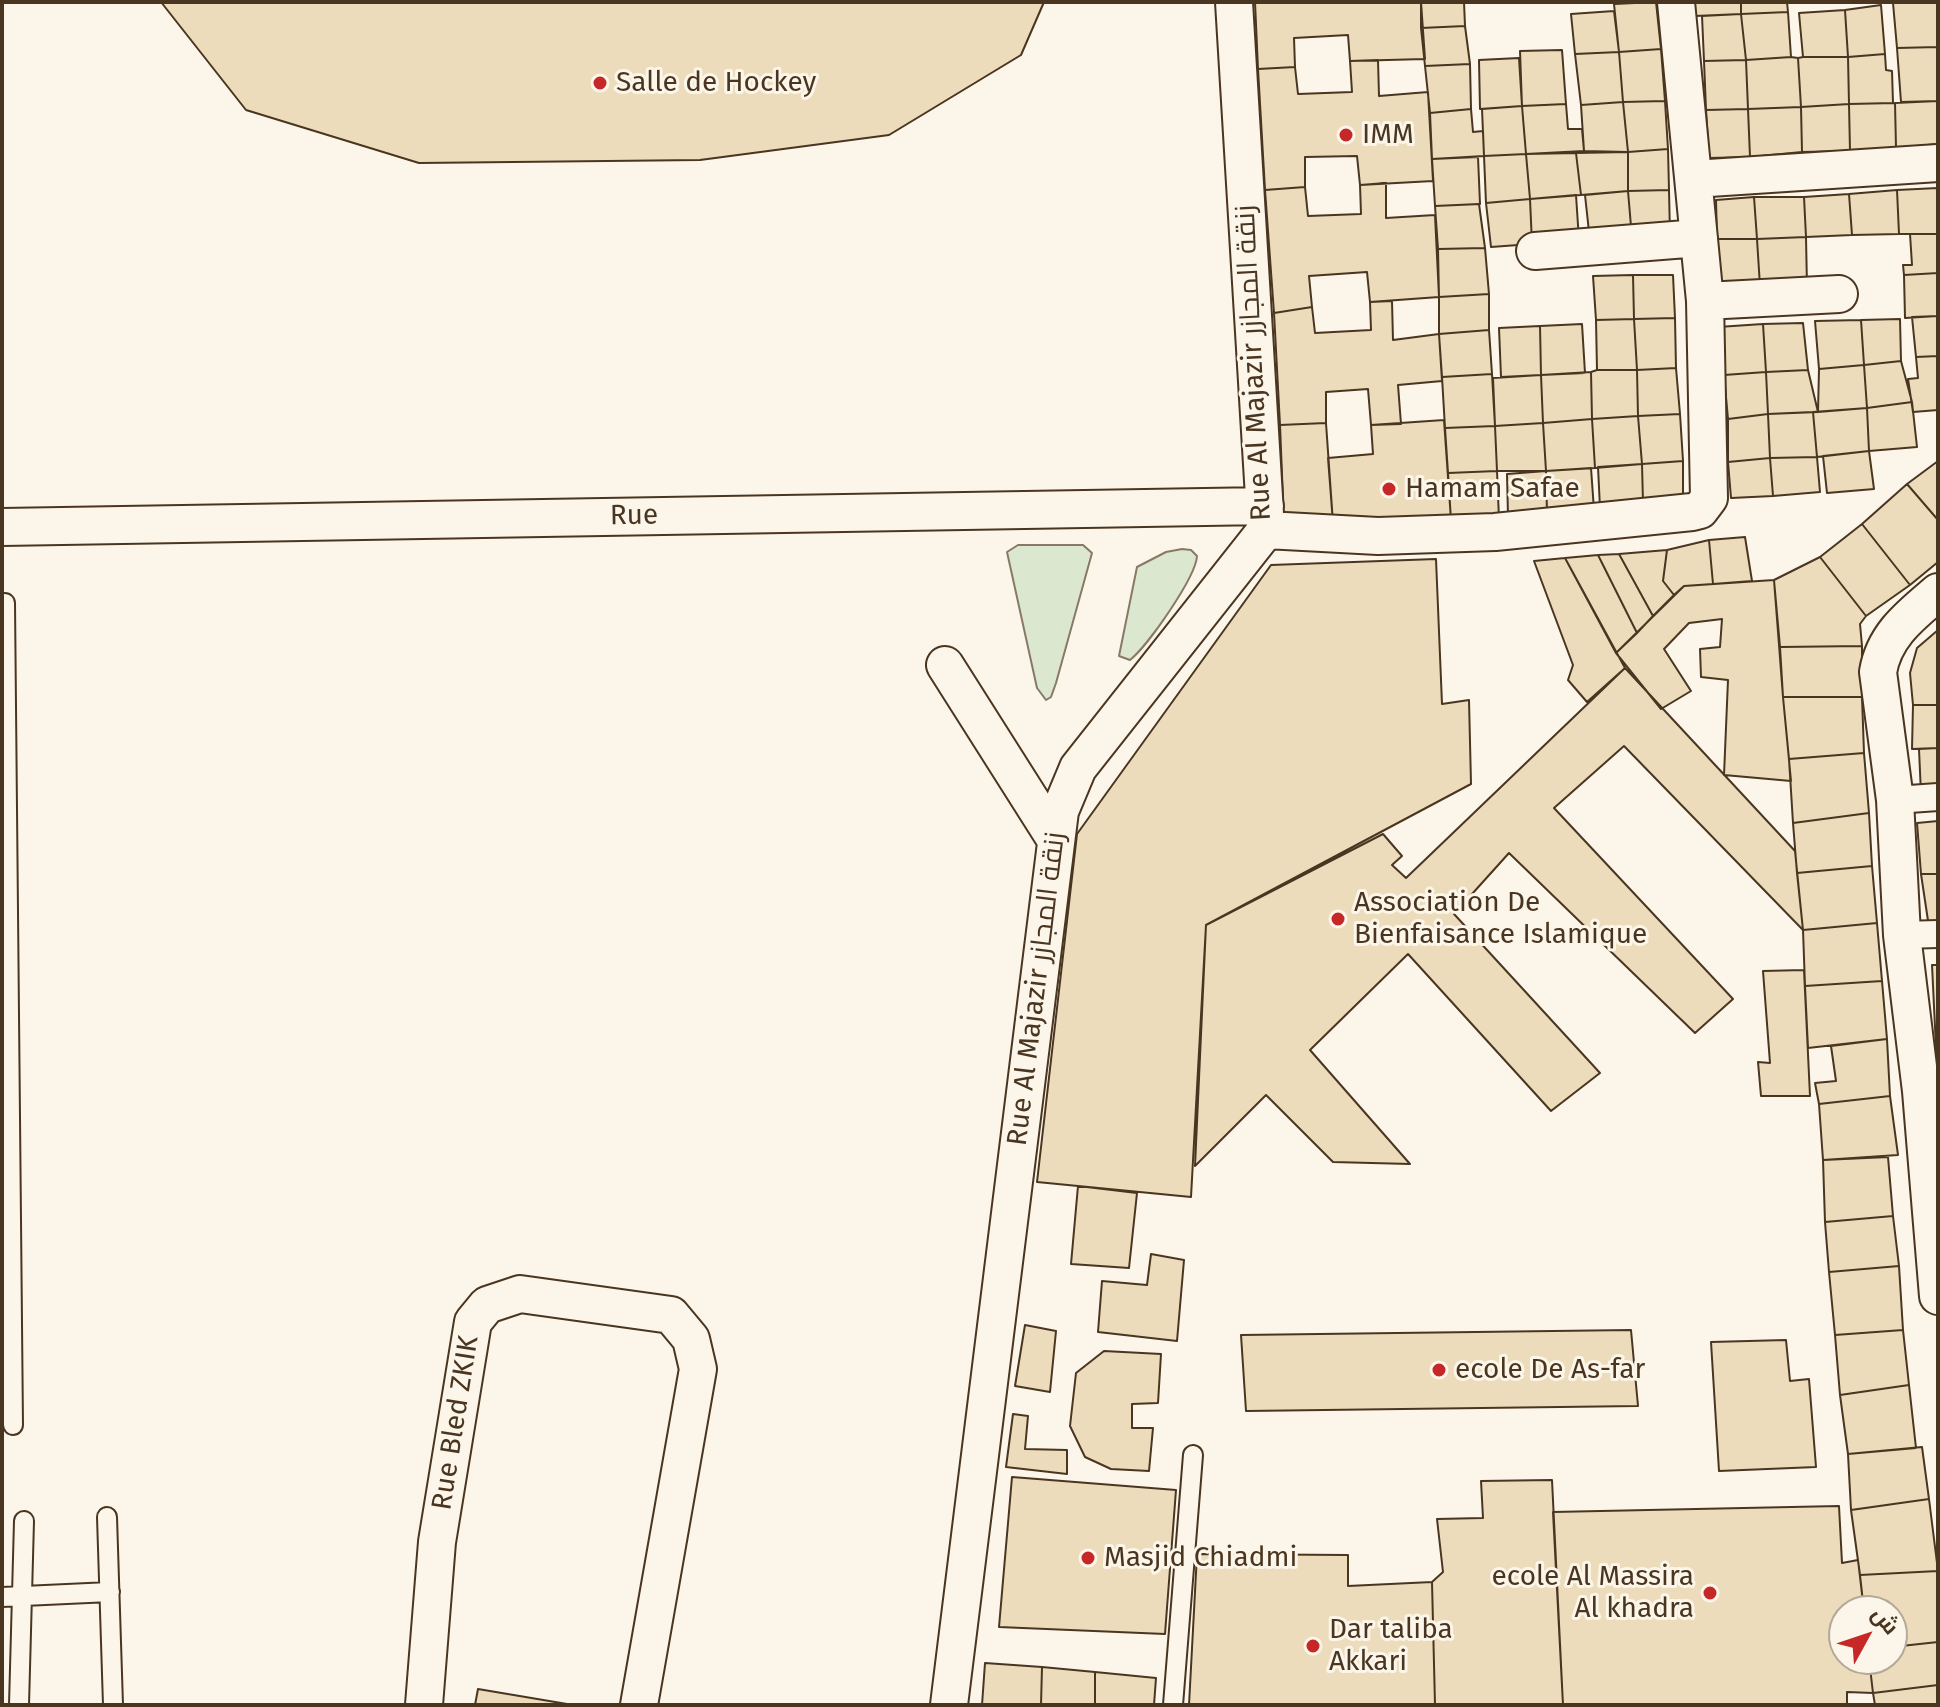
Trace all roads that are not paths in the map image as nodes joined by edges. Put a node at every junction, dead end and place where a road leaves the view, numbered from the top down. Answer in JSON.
{"nodes":[{"id":1,"x":1234,"y":2,"type":"edge"},
{"id":2,"x":1676,"y":2,"type":"edge"},
{"id":3,"x":1938,"y":163,"type":"edge"},
{"id":4,"x":1694,"y":179,"type":"junction"},
{"id":5,"x":1699,"y":238,"type":"junction"},
{"id":6,"x":1535,"y":251,"type":"dead end"},
{"id":7,"x":1839,"y":294,"type":"dead end"},
{"id":8,"x":1705,"y":301,"type":"junction"},
{"id":9,"x":1266,"y":518,"type":"junction"},
{"id":10,"x":2,"y":527,"type":"edge"},
{"id":11,"x":1938,"y":592,"type":"edge"},
{"id":12,"x":5,"y":603,"type":"dead end"},
{"id":13,"x":945,"y":665,"type":"dead end"},
{"id":14,"x":2,"y":680,"type":"edge"},
{"id":15,"x":1938,"y":797,"type":"edge"},
{"id":16,"x":1895,"y":800,"type":"junction"},
{"id":17,"x":1054,"y":837,"type":"junction"},
{"id":18,"x":1938,"y":934,"type":"edge"},
{"id":19,"x":1902,"y":935,"type":"junction"},
{"id":20,"x":1930,"y":1090,"type":"edge"},
{"id":21,"x":1935,"y":1243,"type":"edge"},
{"id":22,"x":1938,"y":1296,"type":"edge"},
{"id":23,"x":13,"y":1425,"type":"dead end"},
{"id":24,"x":1193,"y":1455,"type":"dead end"},
{"id":25,"x":107,"y":1517,"type":"dead end"},
{"id":26,"x":24,"y":1521,"type":"dead end"},
{"id":27,"x":110,"y":1592,"type":"junction"},
{"id":28,"x":22,"y":1596,"type":"junction"},
{"id":29,"x":2,"y":1597,"type":"edge"},
{"id":30,"x":19,"y":1705,"type":"edge"},
{"id":31,"x":113,"y":1705,"type":"edge"},
{"id":32,"x":424,"y":1705,"type":"edge"},
{"id":33,"x":639,"y":1705,"type":"edge"},
{"id":34,"x":949,"y":1705,"type":"edge"},
{"id":35,"x":1173,"y":1705,"type":"edge"}],
"edges":[{"from":1,"to":9,"type":"street","name":"Rue Al Majazir زنقة المجازر"},
{"from":2,"to":4,"type":"street"},
{"from":3,"to":4,"type":"street"},
{"from":4,"to":5,"type":"street"},
{"from":5,"to":6,"type":"street"},
{"from":5,"to":8,"type":"street"},
{"from":7,"to":8,"type":"street"},
{"from":8,"to":9,"type":"street","name":"Rue"},
{"from":9,"to":10,"type":"street","name":"Rue"},
{"from":9,"to":17,"type":"street","name":"Rue Al Majazir زنقة المجازر"},
{"from":11,"to":16,"type":"street"},
{"from":12,"to":14,"type":"lane"},
{"from":13,"to":17,"type":"street"},
{"from":14,"to":23,"type":"lane"},
{"from":15,"to":16,"type":"street"},
{"from":16,"to":19,"type":"street"},
{"from":17,"to":34,"type":"street","name":"Rue Al Majazir زنقة المجازر"},
{"from":18,"to":19,"type":"street"},
{"from":19,"to":20,"type":"street"},
{"from":20,"to":21,"type":"street"},
{"from":21,"to":22,"type":"street"},
{"from":24,"to":35,"type":"lane"},
{"from":25,"to":27,"type":"lane"},
{"from":26,"to":28,"type":"lane"},
{"from":27,"to":28,"type":"lane"},
{"from":27,"to":31,"type":"lane"},
{"from":28,"to":29,"type":"lane"},
{"from":28,"to":30,"type":"lane"},
{"from":32,"to":33,"type":"street","name":"Rue Bled ZKIK"}]}
